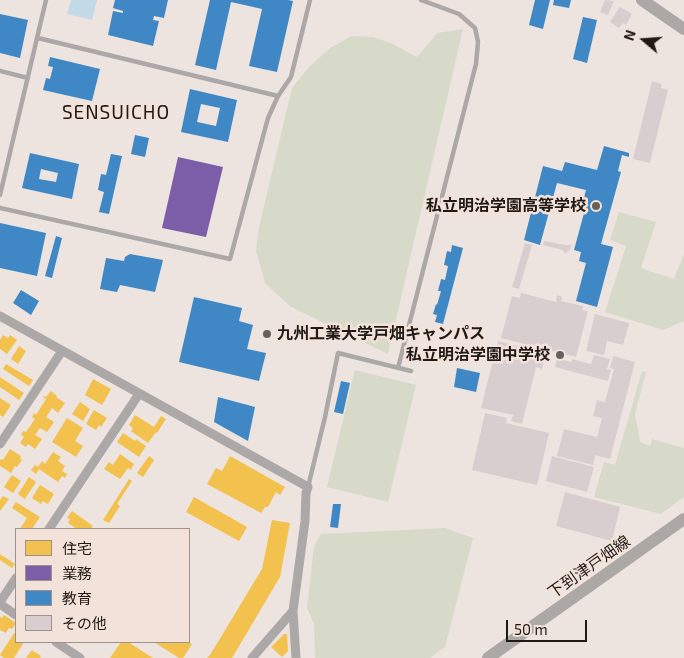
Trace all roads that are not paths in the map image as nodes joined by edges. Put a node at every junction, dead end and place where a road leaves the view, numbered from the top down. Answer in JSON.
{"nodes":[{"id":1,"x":46,"y":0,"type":"edge"},
{"id":2,"x":310,"y":0,"type":"edge"},
{"id":3,"x":420,"y":0,"type":"edge"},
{"id":4,"x":642,"y":0,"type":"edge"},
{"id":5,"x":684,"y":29,"type":"edge"},
{"id":6,"x":38,"y":38,"type":"junction"},
{"id":7,"x":0,"y":72,"type":"edge"},
{"id":8,"x":28,"y":78,"type":"junction"},
{"id":9,"x":278,"y":96,"type":"junction"},
{"id":10,"x":0,"y":195,"type":"edge"},
{"id":11,"x":0,"y":208,"type":"edge"},
{"id":12,"x":0,"y":316,"type":"edge"},
{"id":13,"x":62,"y":351,"type":"junction"},
{"id":14,"x":398,"y":368,"type":"junction"},
{"id":15,"x":412,"y":370,"type":"dead end"},
{"id":16,"x":140,"y":394,"type":"junction"},
{"id":17,"x":0,"y":444,"type":"edge"},
{"id":18,"x":308,"y":487,"type":"junction"},
{"id":19,"x":684,"y":519,"type":"edge"},
{"id":20,"x":50,"y":528,"type":"edge"},
{"id":21,"x":15,"y":580,"type":"edge"},
{"id":22,"x":0,"y":603,"type":"edge"},
{"id":23,"x":292,"y":611,"type":"junction"},
{"id":24,"x":15,"y":614,"type":"edge"},
{"id":25,"x":58,"y":643,"type":"edge"},
{"id":26,"x":80,"y":658,"type":"edge"},
{"id":27,"x":252,"y":658,"type":"edge"},
{"id":28,"x":296,"y":658,"type":"edge"},
{"id":29,"x":488,"y":658,"type":"edge"}],
"edges":[{"from":1,"to":6,"type":"lane"},
{"from":2,"to":9,"type":"lane"},
{"from":3,"to":14,"type":"lane"},
{"from":4,"to":5,"type":"main road"},
{"from":6,"to":8,"type":"lane"},
{"from":6,"to":9,"type":"lane"},
{"from":7,"to":8,"type":"lane"},
{"from":8,"to":10,"type":"lane"},
{"from":9,"to":11,"type":"lane"},
{"from":12,"to":13,"type":"street"},
{"from":13,"to":16,"type":"street"},
{"from":13,"to":17,"type":"street"},
{"from":14,"to":15,"type":"lane"},
{"from":14,"to":18,"type":"lane"},
{"from":16,"to":18,"type":"street"},
{"from":16,"to":20,"type":"street"},
{"from":18,"to":23,"type":"street"},
{"from":19,"to":29,"type":"main road","name":"下到津戸畑線"},
{"from":21,"to":22,"type":"street"},
{"from":22,"to":24,"type":"street"},
{"from":23,"to":27,"type":"street"},
{"from":23,"to":28,"type":"street"},
{"from":25,"to":26,"type":"street"}]}
